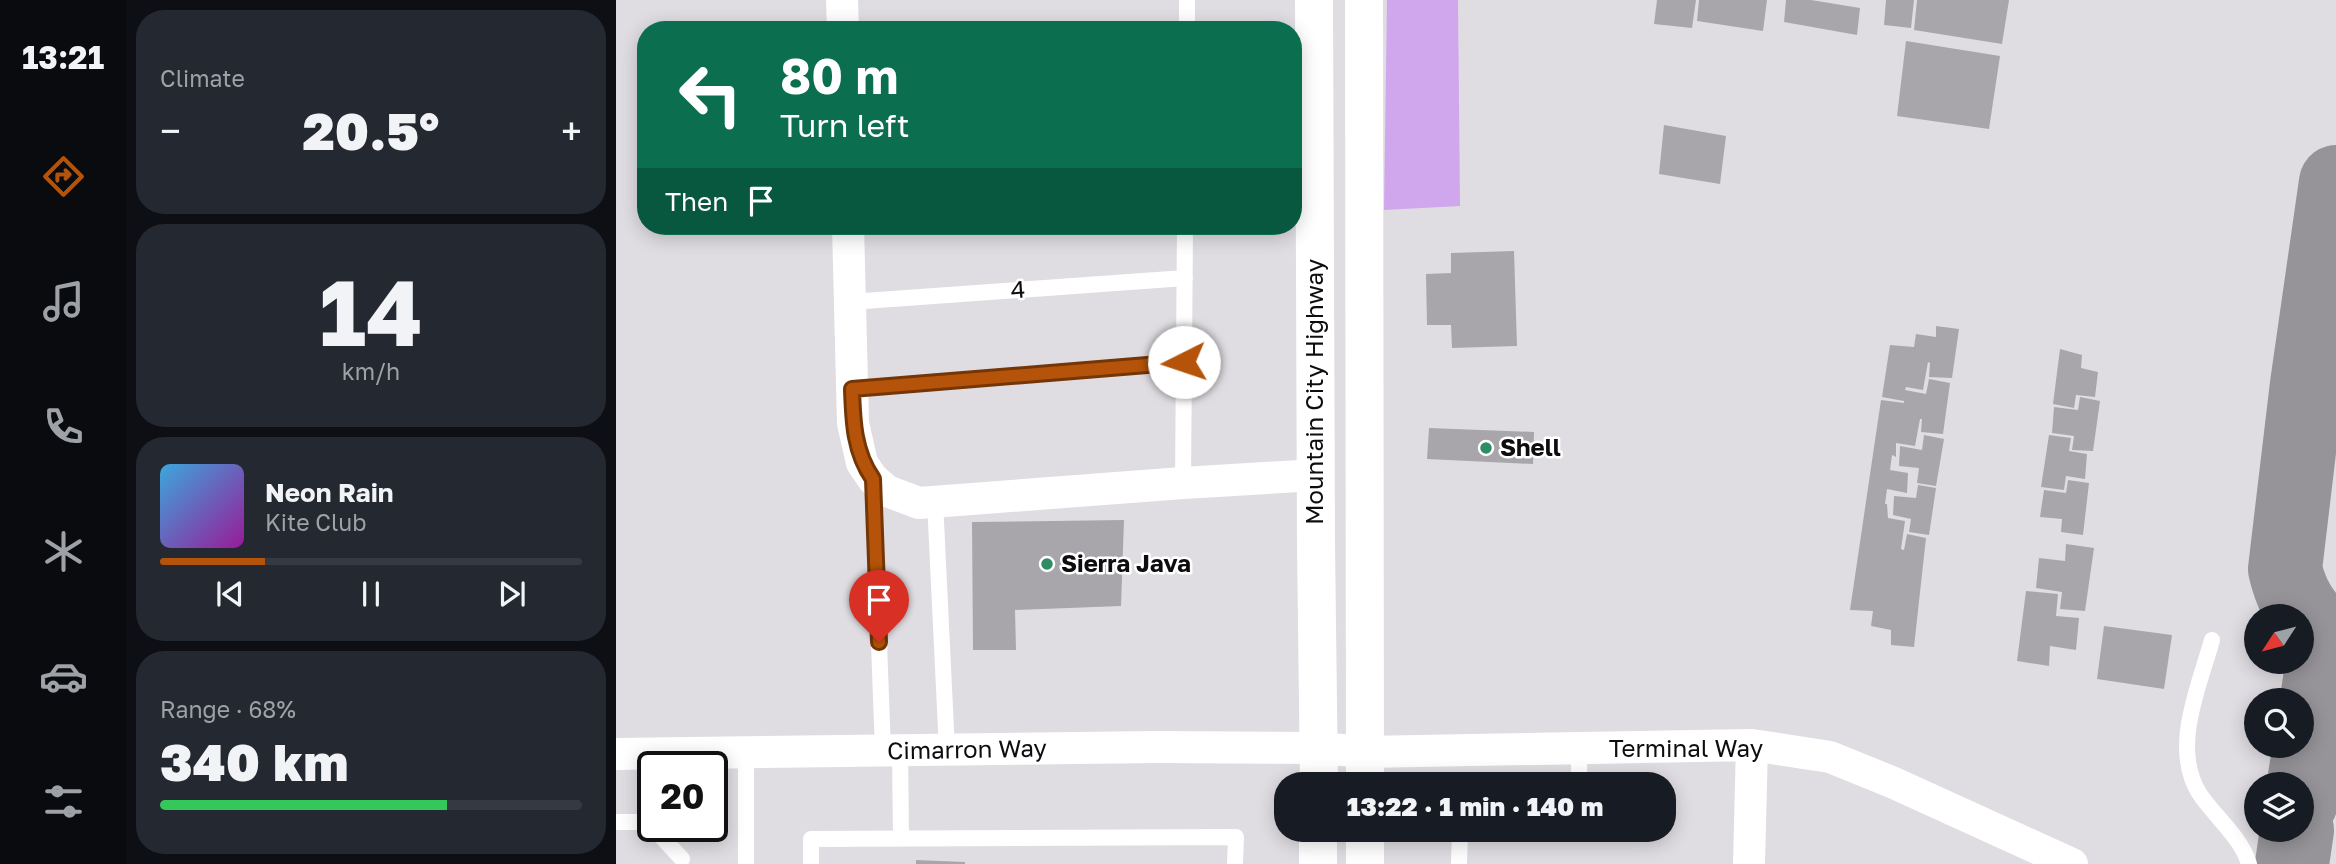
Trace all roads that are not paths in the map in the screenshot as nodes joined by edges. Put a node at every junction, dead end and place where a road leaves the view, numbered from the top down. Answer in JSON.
{"nodes":[{"id":1,"x":842,"y":0,"type":"edge"},
{"id":2,"x":1187,"y":0,"type":"edge"},
{"id":3,"x":1314,"y":0,"type":"edge"},
{"id":4,"x":1364,"y":0,"type":"edge"},
{"id":5,"x":843,"y":21,"type":"edge"},
{"id":6,"x":1187,"y":21,"type":"edge"},
{"id":7,"x":848,"y":235,"type":"edge"},
{"id":8,"x":1185,"y":235,"type":"edge"},
{"id":9,"x":1185,"y":278,"type":"junction"},
{"id":10,"x":850,"y":302,"type":"junction"},
{"id":11,"x":1184,"y":362,"type":"junction"},
{"id":12,"x":852,"y":389,"type":"junction"},
{"id":13,"x":1316,"y":475,"type":"junction"},
{"id":14,"x":873,"y":479,"type":"junction"},
{"id":15,"x":1183,"y":482,"type":"junction"},
{"id":16,"x":935,"y":502,"type":"junction"},
{"id":17,"x":2212,"y":640,"type":"dead end"},
{"id":18,"x":1752,"y":745,"type":"junction"},
{"id":19,"x":1579,"y":748,"type":"junction"},
{"id":20,"x":947,"y":750,"type":"junction"},
{"id":21,"x":891,"y":751,"type":"junction"},
{"id":22,"x":746,"y":753,"type":"junction"},
{"id":23,"x":616,"y":754,"type":"edge"},
{"id":24,"x":1319,"y":766,"type":"edge"},
{"id":25,"x":1365,"y":768,"type":"edge"},
{"id":26,"x":1579,"y":772,"type":"edge"},
{"id":27,"x":616,"y":822,"type":"edge"},
{"id":28,"x":901,"y":838,"type":"junction"},
{"id":29,"x":1318,"y":842,"type":"edge"},
{"id":30,"x":1365,"y":842,"type":"edge"},
{"id":31,"x":1460,"y":842,"type":"edge"},
{"id":32,"x":681,"y":859,"type":"dead end"},
{"id":33,"x":746,"y":864,"type":"edge"},
{"id":34,"x":811,"y":864,"type":"edge"},
{"id":35,"x":1235,"y":864,"type":"edge"},
{"id":36,"x":1318,"y":864,"type":"edge"},
{"id":37,"x":1365,"y":864,"type":"edge"},
{"id":38,"x":1460,"y":864,"type":"edge"},
{"id":39,"x":1749,"y":864,"type":"edge"},
{"id":40,"x":2072,"y":864,"type":"edge"},
{"id":41,"x":2249,"y":864,"type":"edge"}],
"edges":[{"from":1,"to":5,"type":"street"},
{"from":2,"to":6,"type":"lane"},
{"from":3,"to":13,"type":"main road","name":"Mountain City Highway"},
{"from":4,"to":25,"type":"main road","name":"Mountain City Highway"},
{"from":7,"to":10,"type":"street"},
{"from":8,"to":9,"type":"lane"},
{"from":9,"to":10,"type":"lane","name":"4"},
{"from":9,"to":11,"type":"lane"},
{"from":10,"to":12,"type":"street"},
{"from":11,"to":12,"type":"lane"},
{"from":11,"to":15,"type":"lane"},
{"from":12,"to":14,"type":"street"},
{"from":13,"to":15,"type":"street"},
{"from":13,"to":24,"type":"main road","name":"Mountain City Highway"},
{"from":14,"to":16,"type":"street"},
{"from":14,"to":21,"type":"lane"},
{"from":15,"to":16,"type":"street"},
{"from":16,"to":20,"type":"lane"},
{"from":17,"to":41,"type":"lane"},
{"from":18,"to":19,"type":"street","name":"Terminal Way"},
{"from":18,"to":39,"type":"street"},
{"from":18,"to":40,"type":"street","name":"Terminal Way"},
{"from":19,"to":25,"type":"street","name":"Terminal Way"},
{"from":19,"to":26,"type":"lane"},
{"from":20,"to":21,"type":"street","name":"Cimarron Way"},
{"from":20,"to":24,"type":"street","name":"Cimarron Way"},
{"from":21,"to":22,"type":"street","name":"Cimarron Way"},
{"from":21,"to":28,"type":"lane"},
{"from":22,"to":23,"type":"street","name":"Cimarron Way"},
{"from":22,"to":33,"type":"lane"},
{"from":24,"to":25,"type":"street","name":"Terminal Way"},
{"from":27,"to":32,"type":"lane"},
{"from":28,"to":34,"type":"lane"},
{"from":28,"to":35,"type":"lane"},
{"from":29,"to":36,"type":"main road"},
{"from":30,"to":37,"type":"main road"},
{"from":31,"to":38,"type":"lane"}]}
